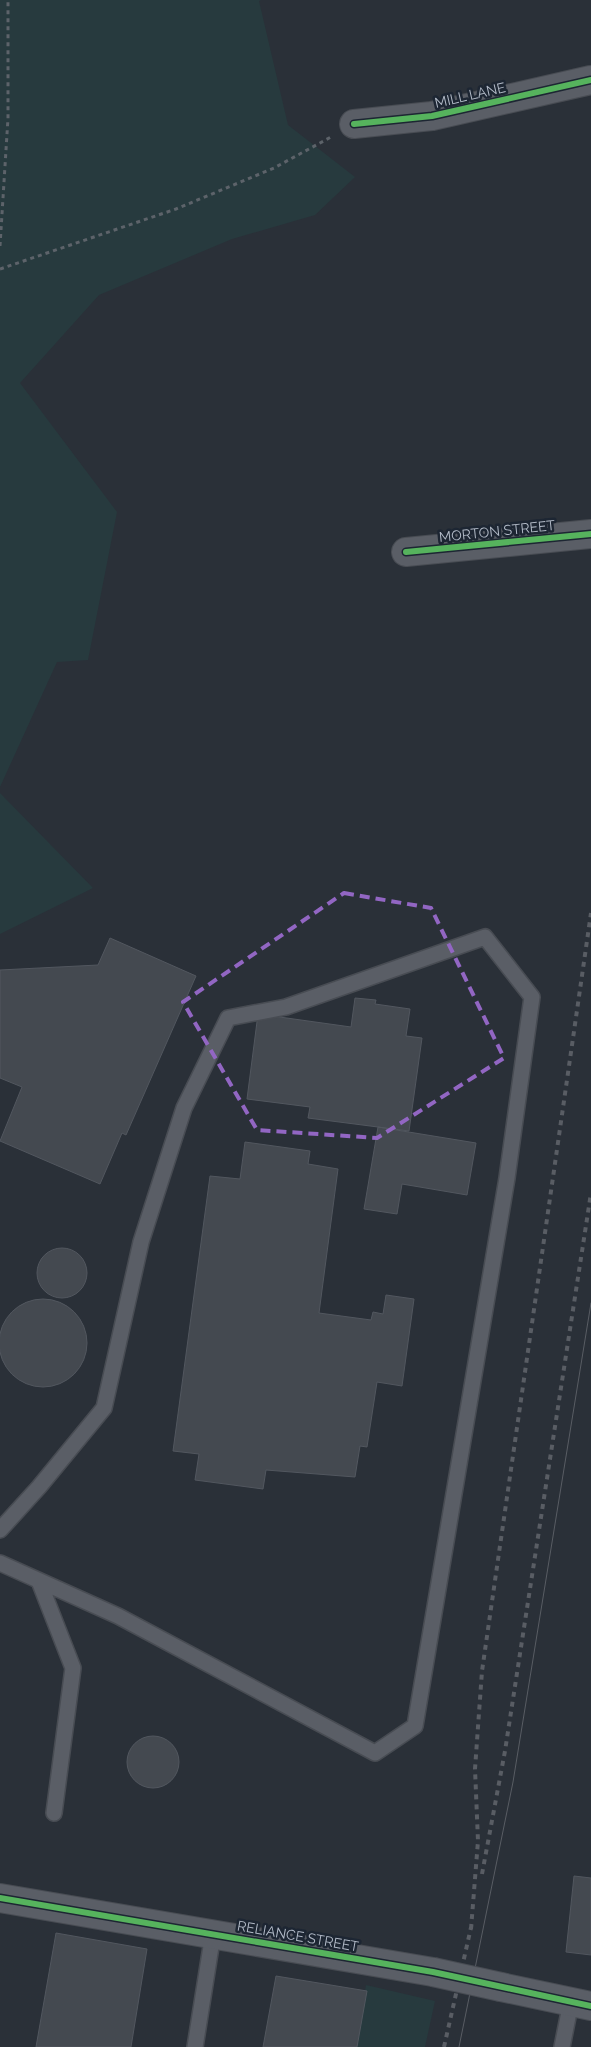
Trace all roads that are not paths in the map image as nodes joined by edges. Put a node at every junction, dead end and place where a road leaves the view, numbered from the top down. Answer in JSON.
{"nodes":[{"id":1,"x":591,"y":80,"type":"edge"},
{"id":2,"x":354,"y":124,"type":"road end"},
{"id":3,"x":591,"y":534,"type":"edge"},
{"id":4,"x":406,"y":552,"type":"dead end"},
{"id":5,"x":0,"y":1530,"type":"edge"},
{"id":6,"x":0,"y":1563,"type":"edge"},
{"id":7,"x":39,"y":1581,"type":"junction"},
{"id":8,"x":54,"y":1813,"type":"dead end"},
{"id":9,"x":0,"y":1898,"type":"edge"},
{"id":10,"x":213,"y":1934,"type":"junction"},
{"id":11,"x":581,"y":2004,"type":"edge"},
{"id":12,"x":195,"y":2047,"type":"edge"},
{"id":13,"x":562,"y":2047,"type":"edge"}],
"edges":[{"from":1,"to":2,"type":"street","name":"MILL LANE"},
{"from":3,"to":4,"type":"street","name":"MORTON STREET"},
{"from":5,"to":7,"type":"lane"},
{"from":6,"to":7,"type":"lane"},
{"from":7,"to":8,"type":"lane"},
{"from":9,"to":10,"type":"street","name":"RELIANCE STREET"},
{"from":10,"to":11,"type":"street","name":"RELIANCE STREET","bridge":true},
{"from":10,"to":12,"type":"lane"},
{"from":11,"to":13,"type":"lane"}]}
